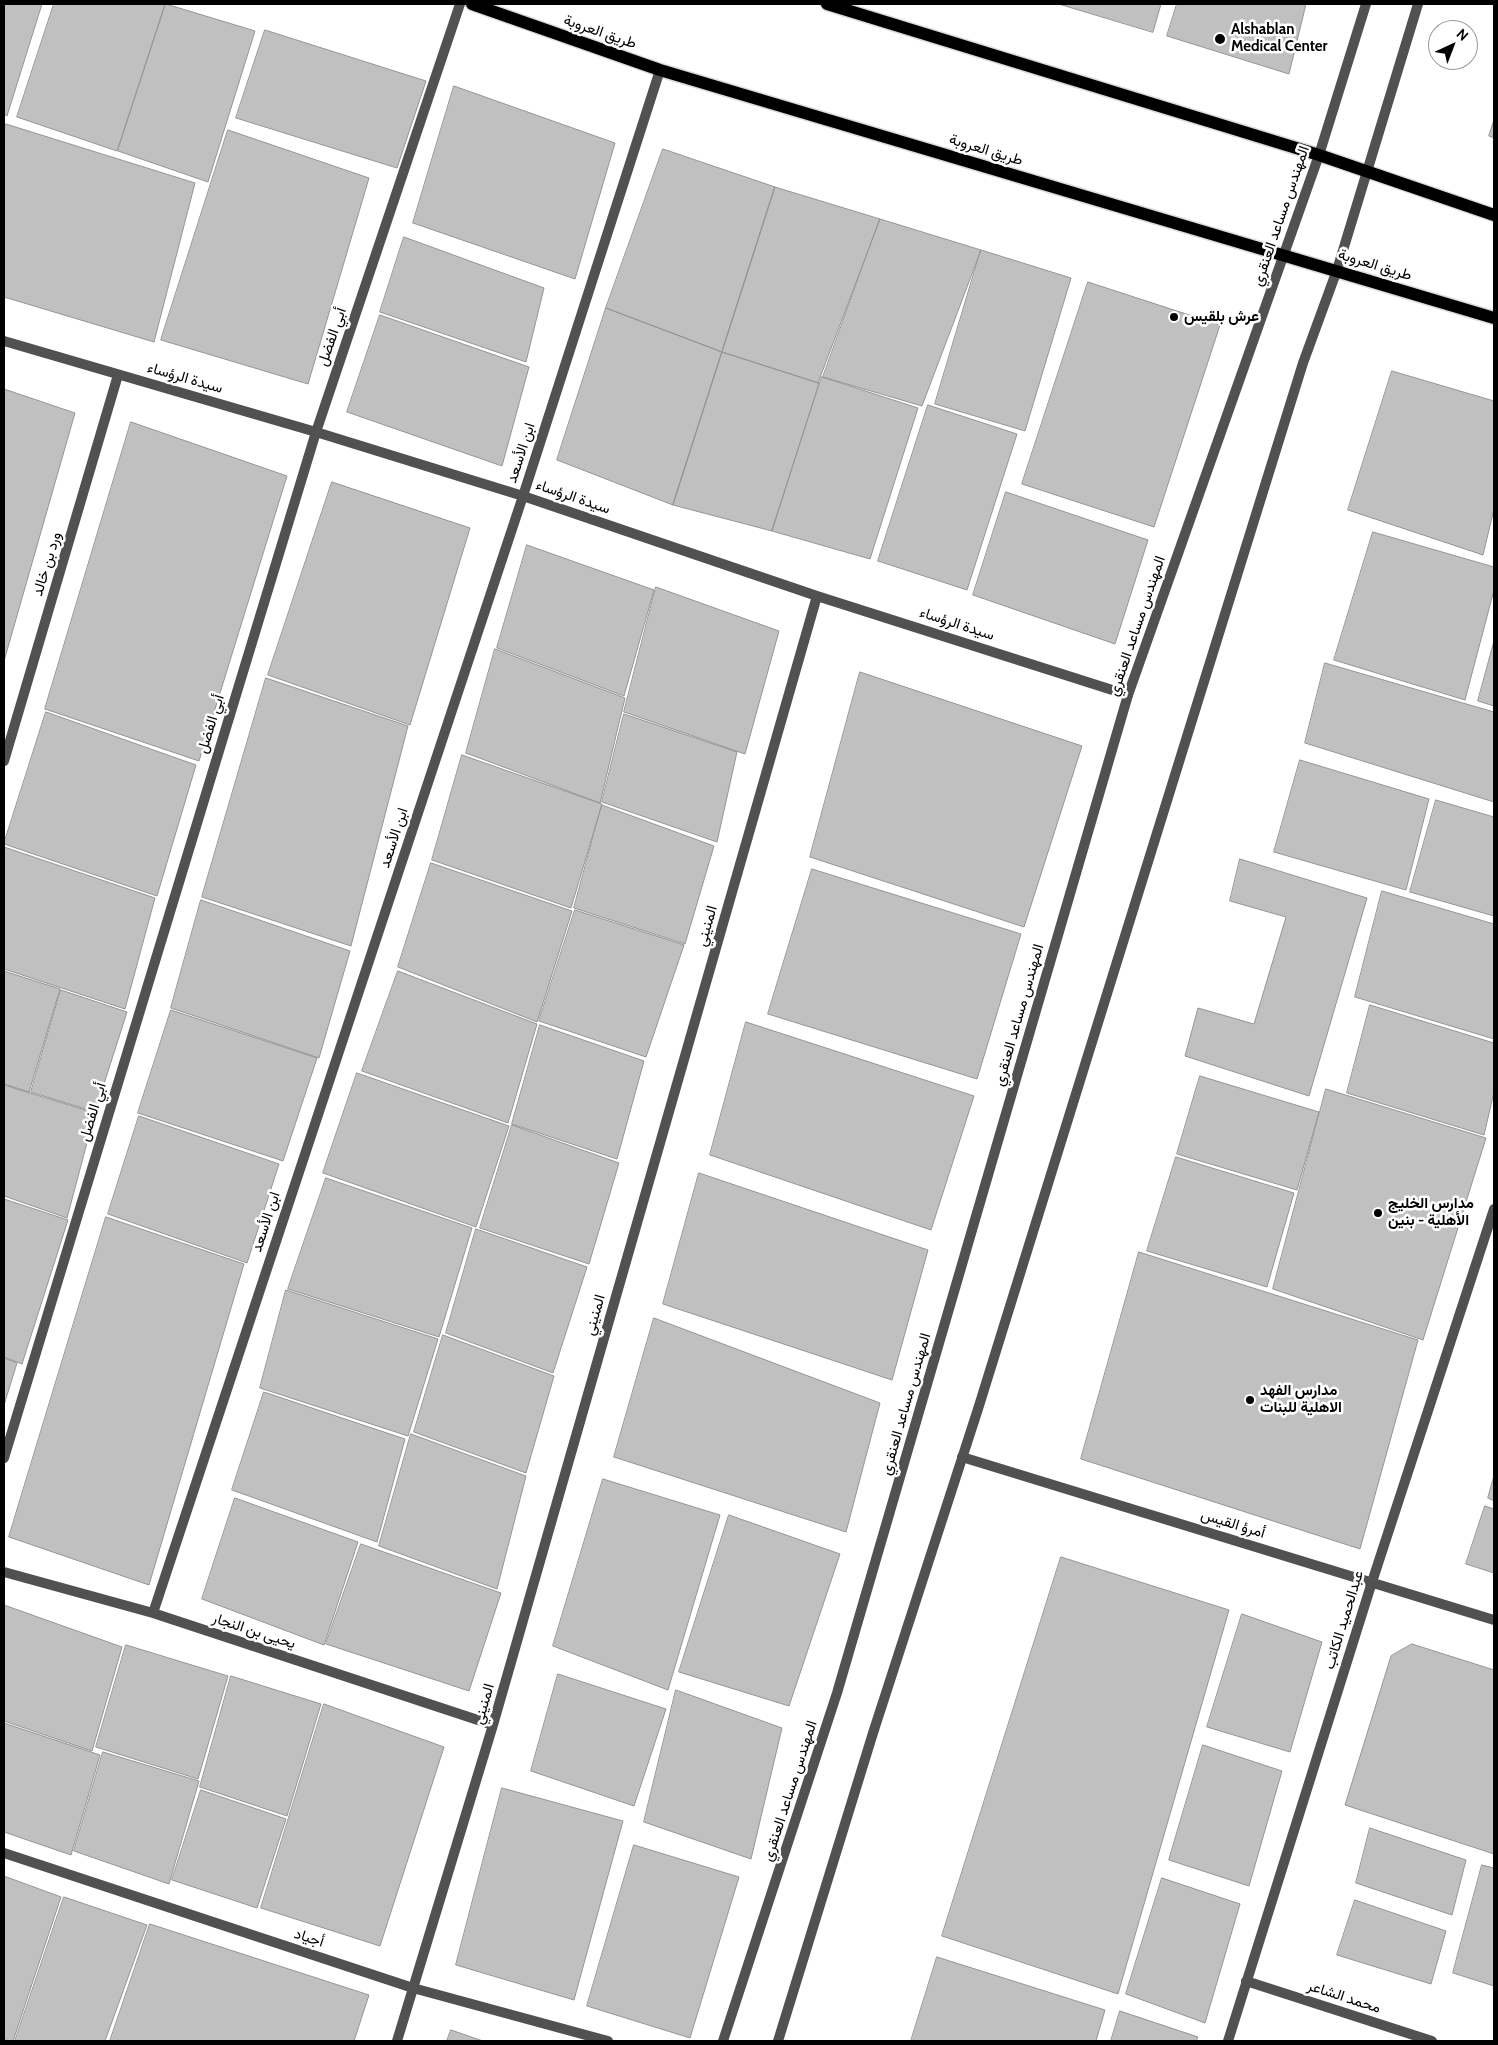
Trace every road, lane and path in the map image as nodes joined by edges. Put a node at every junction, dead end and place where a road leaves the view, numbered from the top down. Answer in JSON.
{"nodes":[{"id":1,"x":460,"y":4,"type":"edge"},
{"id":2,"x":472,"y":4,"type":"edge"},
{"id":3,"x":826,"y":4,"type":"edge"},
{"id":4,"x":1366,"y":4,"type":"edge"},
{"id":5,"x":1418,"y":4,"type":"edge"},
{"id":6,"x":660,"y":70,"type":"junction"},
{"id":7,"x":1319,"y":155,"type":"junction"},
{"id":8,"x":1366,"y":171,"type":"junction"},
{"id":9,"x":1494,"y":215,"type":"edge"},
{"id":10,"x":1283,"y":255,"type":"junction"},
{"id":11,"x":1337,"y":270,"type":"junction"},
{"id":12,"x":1494,"y":318,"type":"edge"},
{"id":13,"x":4,"y":341,"type":"edge"},
{"id":14,"x":118,"y":375,"type":"junction"},
{"id":15,"x":316,"y":432,"type":"junction"},
{"id":16,"x":523,"y":496,"type":"junction"},
{"id":17,"x":817,"y":596,"type":"junction"},
{"id":18,"x":1128,"y":695,"type":"junction"},
{"id":19,"x":4,"y":761,"type":"edge"},
{"id":20,"x":1494,"y":1209,"type":"edge"},
{"id":21,"x":962,"y":1456,"type":"junction"},
{"id":22,"x":4,"y":1458,"type":"edge"},
{"id":23,"x":4,"y":1572,"type":"edge"},
{"id":24,"x":1372,"y":1582,"type":"junction"},
{"id":25,"x":153,"y":1613,"type":"junction"},
{"id":26,"x":1494,"y":1620,"type":"edge"},
{"id":27,"x":493,"y":1725,"type":"junction"},
{"id":28,"x":4,"y":1853,"type":"edge"},
{"id":29,"x":1246,"y":1982,"type":"junction"},
{"id":30,"x":413,"y":1988,"type":"junction"},
{"id":31,"x":398,"y":2041,"type":"edge"},
{"id":32,"x":608,"y":2041,"type":"edge"},
{"id":33,"x":723,"y":2041,"type":"edge"},
{"id":34,"x":778,"y":2041,"type":"edge"},
{"id":35,"x":1228,"y":2041,"type":"edge"},
{"id":36,"x":1432,"y":2041,"type":"edge"}],
"edges":[{"from":1,"to":15,"type":"street","name":"أبي الفضل"},
{"from":2,"to":6,"type":"main road","name":"طريق العروبة"},
{"from":3,"to":7,"type":"main road"},
{"from":4,"to":7,"type":"street","name":"المهندس مساعد العنقري"},
{"from":5,"to":8,"type":"street"},
{"from":6,"to":10,"type":"main road","name":"طريق العروبة"},
{"from":6,"to":16,"type":"street","name":"ابن الأسعد"},
{"from":7,"to":8,"type":"main road"},
{"from":7,"to":10,"type":"street","name":"المهندس مساعد العنقري"},
{"from":8,"to":9,"type":"main road"},
{"from":8,"to":11,"type":"street"},
{"from":10,"to":11,"type":"main road","name":"طريق العروبة"},
{"from":10,"to":18,"type":"street","name":"المهندس مساعد العنقري"},
{"from":11,"to":12,"type":"main road","name":"طريق العروبة"},
{"from":11,"to":21,"type":"street"},
{"from":13,"to":14,"type":"street","name":"سيدة الرؤساء"},
{"from":14,"to":15,"type":"street","name":"سيدة الرؤساء"},
{"from":14,"to":19,"type":"street","name":"ورد بن خالد"},
{"from":15,"to":16,"type":"street","name":"سيدة الرؤساء"},
{"from":15,"to":22,"type":"street","name":"أبي الفضل"},
{"from":16,"to":17,"type":"street","name":"سيدة الرؤساء"},
{"from":16,"to":25,"type":"street","name":"ابن الأسعد"},
{"from":17,"to":18,"type":"street","name":"سيدة الرؤساء"},
{"from":17,"to":27,"type":"street","name":"المنيني"},
{"from":18,"to":33,"type":"street","name":"المهندس مساعد العنقري"},
{"from":20,"to":24,"type":"street","name":"عبدالحميد الكاتب"},
{"from":21,"to":24,"type":"street","name":"أمرؤ القيس"},
{"from":21,"to":34,"type":"street"},
{"from":23,"to":25,"type":"street","name":"يحيى بن النجار"},
{"from":24,"to":26,"type":"street","name":"أمرؤ القيس"},
{"from":24,"to":29,"type":"street","name":"عبدالحميد الكاتب"},
{"from":25,"to":27,"type":"street","name":"يحيى بن النجار"},
{"from":27,"to":30,"type":"street","name":"المنيني"},
{"from":28,"to":30,"type":"street","name":"أجياد"},
{"from":29,"to":35,"type":"street","name":"عبدالحميد الكاتب"},
{"from":29,"to":36,"type":"street","name":"محمد الشاعر"},
{"from":30,"to":31,"type":"street","name":"المنيني"},
{"from":30,"to":32,"type":"street","name":"أجياد"}]}
